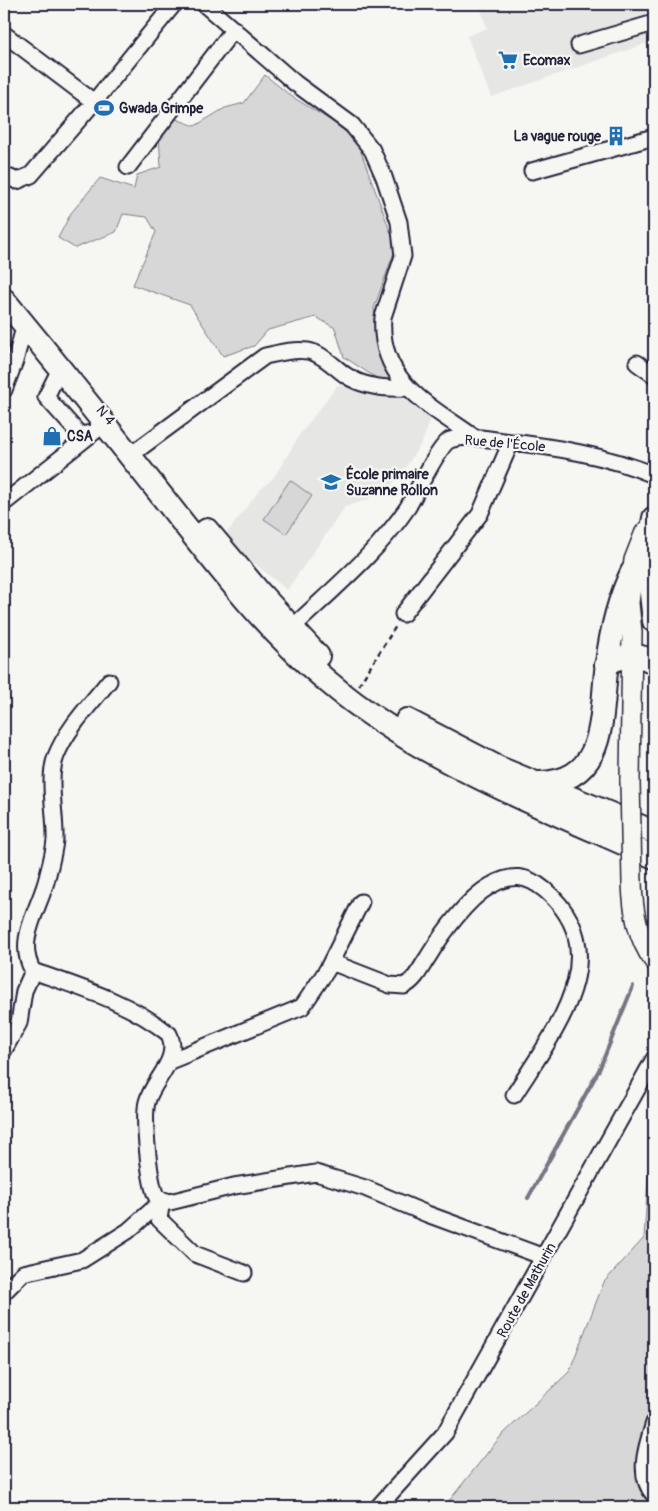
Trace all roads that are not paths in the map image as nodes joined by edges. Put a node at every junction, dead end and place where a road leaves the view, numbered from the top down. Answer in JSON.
{"nodes":[{"id":1,"x":174,"y":4,"type":"edge"},
{"id":2,"x":204,"y":4,"type":"edge"},
{"id":3,"x":654,"y":23,"type":"edge"},
{"id":4,"x":234,"y":29,"type":"junction"},
{"id":5,"x":4,"y":34,"type":"edge"},
{"id":6,"x":579,"y":45,"type":"dead end"},
{"id":7,"x":94,"y":102,"type":"junction"},
{"id":8,"x":654,"y":136,"type":"edge"},
{"id":9,"x":128,"y":167,"type":"dead end"},
{"id":10,"x":532,"y":171,"type":"dead end"},
{"id":11,"x":4,"y":175,"type":"edge"},
{"id":12,"x":5,"y":290,"type":"edge"},
{"id":13,"x":24,"y":324,"type":"junction"},
{"id":14,"x":637,"y":363,"type":"dead end"},
{"id":15,"x":654,"y":375,"type":"edge"},
{"id":16,"x":406,"y":388,"type":"junction"},
{"id":17,"x":4,"y":390,"type":"edge"},
{"id":18,"x":99,"y":429,"type":"junction"},
{"id":19,"x":474,"y":437,"type":"junction"},
{"id":20,"x":511,"y":442,"type":"junction"},
{"id":21,"x":136,"y":451,"type":"junction"},
{"id":22,"x":654,"y":475,"type":"edge"},
{"id":23,"x":4,"y":503,"type":"edge"},
{"id":24,"x":654,"y":513,"type":"edge"},
{"id":25,"x":654,"y":518,"type":"edge"},
{"id":26,"x":632,"y":572,"type":"junction"},
{"id":27,"x":650,"y":588,"type":"junction"},
{"id":28,"x":403,"y":614,"type":"road end"},
{"id":29,"x":654,"y":621,"type":"edge"},
{"id":30,"x":292,"y":628,"type":"junction"},
{"id":31,"x":632,"y":632,"type":"junction"},
{"id":32,"x":631,"y":656,"type":"junction"},
{"id":33,"x":654,"y":663,"type":"edge"},
{"id":34,"x":606,"y":665,"type":"junction"},
{"id":35,"x":109,"y":681,"type":"dead end"},
{"id":36,"x":539,"y":784,"type":"junction"},
{"id":37,"x":654,"y":832,"type":"edge"},
{"id":38,"x":654,"y":857,"type":"edge"},
{"id":39,"x":361,"y":902,"type":"dead end"},
{"id":40,"x":654,"y":961,"type":"edge"},
{"id":41,"x":331,"y":962,"type":"junction"},
{"id":42,"x":33,"y":971,"type":"junction"},
{"id":43,"x":4,"y":1050,"type":"edge"},
{"id":44,"x":654,"y":1060,"type":"edge"},
{"id":45,"x":170,"y":1062,"type":"junction"},
{"id":46,"x":514,"y":1094,"type":"dead end"},
{"id":47,"x":162,"y":1201,"type":"junction"},
{"id":48,"x":544,"y":1257,"type":"junction"},
{"id":49,"x":244,"y":1273,"type":"dead end"},
{"id":50,"x":4,"y":1292,"type":"edge"},
{"id":51,"x":654,"y":1423,"type":"edge"},
{"id":52,"x":654,"y":1494,"type":"edge"},
{"id":53,"x":378,"y":1507,"type":"edge"}],
"edges":[{"from":1,"to":7,"type":"street"},
{"from":2,"to":4,"type":"street"},
{"from":3,"to":6,"type":"street"},
{"from":4,"to":9,"type":"street"},
{"from":4,"to":16,"type":"street"},
{"from":5,"to":7,"type":"street"},
{"from":7,"to":11,"type":"street"},
{"from":8,"to":10,"type":"street"},
{"from":12,"to":13,"type":"highway","number":"N 4"},
{"from":12,"to":21,"type":"highway","name":"N 4"},
{"from":13,"to":17,"type":"street"},
{"from":13,"to":18,"type":"highway","number":"N 4"},
{"from":14,"to":15,"type":"street"},
{"from":16,"to":19,"type":"street"},
{"from":16,"to":21,"type":"street"},
{"from":18,"to":23,"type":"street"},
{"from":18,"to":38,"type":"highway","number":"N 4"},
{"from":19,"to":20,"type":"street","name":"Rue de l'École"},
{"from":19,"to":30,"type":"street","name":"Rue de l'École"},
{"from":20,"to":22,"type":"street","name":"Rue de l'École"},
{"from":20,"to":28,"type":"street"},
{"from":21,"to":30,"type":"highway","name":"N 4"},
{"from":24,"to":26,"type":"main road"},
{"from":25,"to":27,"type":"highway"},
{"from":26,"to":31,"type":"main road"},
{"from":26,"to":34,"type":"highway"},
{"from":27,"to":29,"type":"highway"},
{"from":27,"to":31,"type":"main road"},
{"from":30,"to":36,"type":"highway","name":"N 4"},
{"from":31,"to":32,"type":"main road"},
{"from":32,"to":33,"type":"highway"},
{"from":32,"to":34,"type":"highway"},
{"from":32,"to":40,"type":"main road","bridge":true},
{"from":34,"to":36,"type":"highway"},
{"from":35,"to":42,"type":"street"},
{"from":36,"to":37,"type":"highway","name":"N 4"},
{"from":39,"to":41,"type":"street"},
{"from":41,"to":45,"type":"street"},
{"from":41,"to":46,"type":"street"},
{"from":42,"to":43,"type":"street"},
{"from":42,"to":45,"type":"street"},
{"from":44,"to":48,"type":"street","name":"Route de Mathurin"},
{"from":45,"to":47,"type":"street"},
{"from":47,"to":48,"type":"street"},
{"from":47,"to":49,"type":"street"},
{"from":47,"to":50,"type":"street"},
{"from":48,"to":53,"type":"street","name":"Route de Mathurin"},
{"from":51,"to":52,"type":"street"}]}
